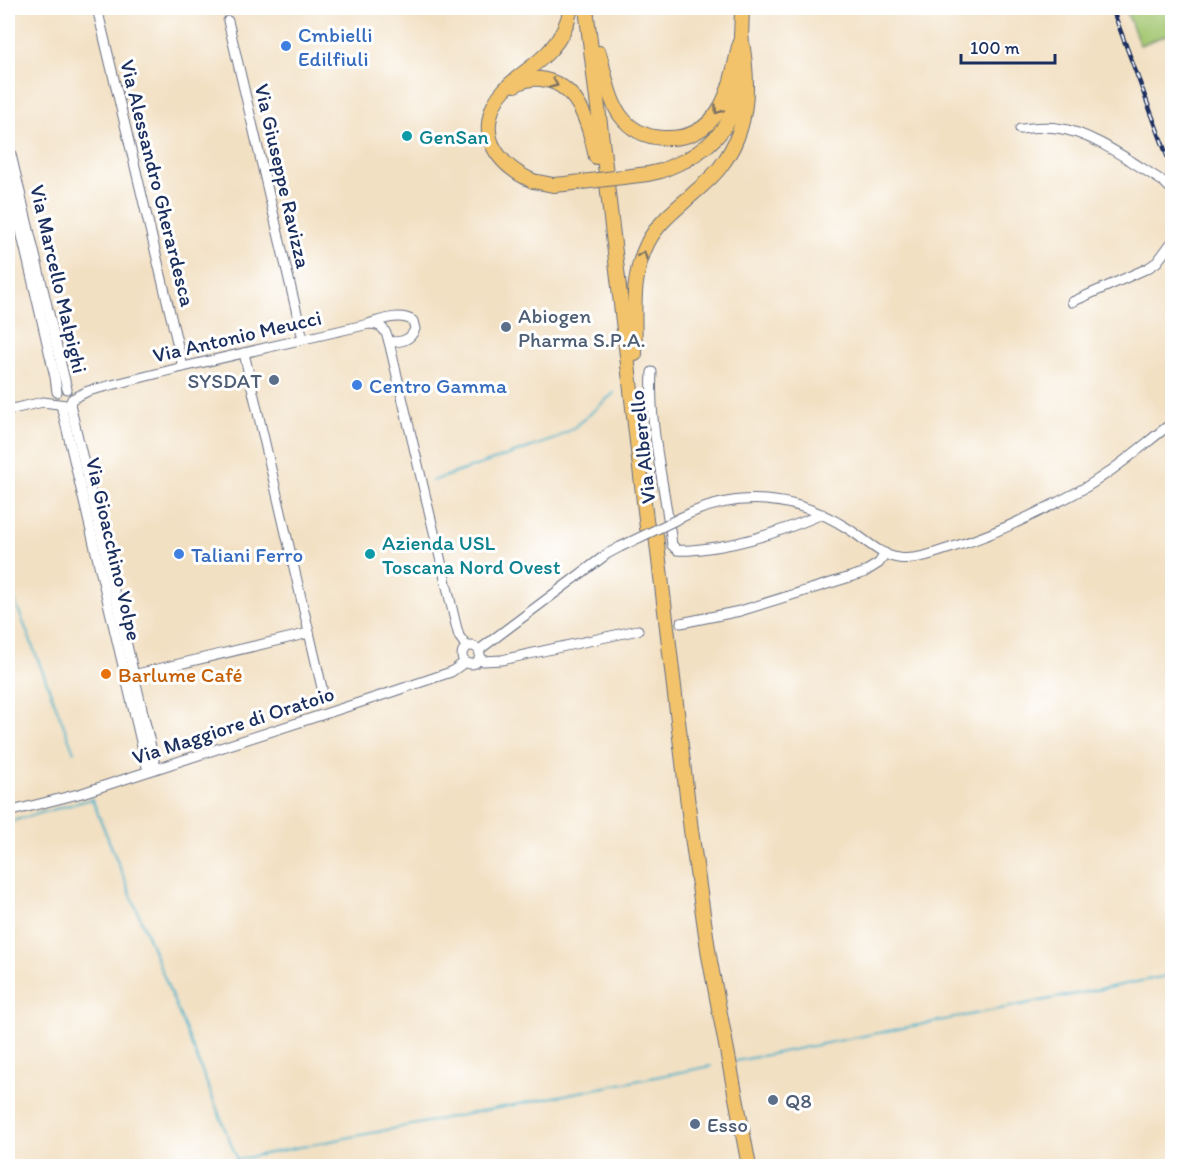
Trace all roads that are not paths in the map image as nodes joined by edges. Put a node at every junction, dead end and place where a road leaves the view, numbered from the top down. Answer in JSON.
{"nodes":[{"id":1,"x":97,"y":8,"type":"edge"},
{"id":2,"x":571,"y":8,"type":"edge"},
{"id":3,"x":586,"y":8,"type":"edge"},
{"id":4,"x":594,"y":8,"type":"edge"},
{"id":5,"x":742,"y":8,"type":"edge"},
{"id":6,"x":228,"y":21,"type":"dead end"},
{"id":7,"x":741,"y":35,"type":"junction"},
{"id":8,"x":600,"y":53,"type":"junction"},
{"id":9,"x":500,"y":95,"type":"junction"},
{"id":10,"x":1020,"y":129,"type":"dead end"},
{"id":11,"x":8,"y":142,"type":"edge"},
{"id":12,"x":8,"y":176,"type":"edge"},
{"id":13,"x":607,"y":179,"type":"junction"},
{"id":14,"x":1173,"y":190,"type":"edge"},
{"id":15,"x":1173,"y":242,"type":"edge"},
{"id":16,"x":1072,"y":302,"type":"dead end"},
{"id":17,"x":400,"y":316,"type":"junction"},
{"id":18,"x":369,"y":324,"type":"junction"},
{"id":19,"x":303,"y":339,"type":"junction"},
{"id":20,"x":388,"y":339,"type":"junction"},
{"id":21,"x":244,"y":353,"type":"junction"},
{"id":22,"x":635,"y":354,"type":"junction"},
{"id":23,"x":183,"y":367,"type":"junction"},
{"id":24,"x":652,"y":372,"type":"dead end"},
{"id":25,"x":64,"y":397,"type":"junction"},
{"id":26,"x":8,"y":410,"type":"edge"},
{"id":27,"x":1173,"y":423,"type":"edge"},
{"id":28,"x":822,"y":514,"type":"junction"},
{"id":29,"x":668,"y":518,"type":"dead end"},
{"id":30,"x":670,"y":529,"type":"dead end"},
{"id":31,"x":652,"y":532,"type":"junction"},
{"id":32,"x":885,"y":553,"type":"junction"},
{"id":33,"x":681,"y":623,"type":"dead end"},
{"id":34,"x":638,"y":630,"type":"dead end"},
{"id":35,"x":309,"y":633,"type":"junction"},
{"id":36,"x":491,"y":642,"type":"junction"},
{"id":37,"x":466,"y":646,"type":"junction"},
{"id":38,"x":479,"y":655,"type":"junction"},
{"id":39,"x":502,"y":660,"type":"junction"},
{"id":40,"x":465,"y":662,"type":"junction"},
{"id":41,"x":133,"y":675,"type":"junction"},
{"id":42,"x":322,"y":688,"type":"dead end"},
{"id":43,"x":152,"y":770,"type":"junction"},
{"id":44,"x":8,"y":812,"type":"edge"},
{"id":45,"x":740,"y":1167,"type":"edge"},
{"id":46,"x":748,"y":1167,"type":"edge"}],
"edges":[{"from":1,"to":23,"type":"street","name":"Via Alessandro Gherardesca"},
{"from":2,"to":9,"type":"highway"},
{"from":3,"to":13,"type":"highway"},
{"from":4,"to":8,"type":"highway"},
{"from":5,"to":7,"type":"highway"},
{"from":6,"to":19,"type":"street","name":"Via Giuseppe Ravizza"},
{"from":7,"to":8,"type":"highway","one_way":true},
{"from":7,"to":9,"type":"highway","bridge":true},
{"from":22,"to":7,"type":"highway","one_way":true},
{"from":8,"to":13,"type":"highway"},
{"from":9,"to":13,"type":"highway","one_way":true},
{"from":10,"to":14,"type":"street"},
{"from":11,"to":25,"type":"street","name":"Via Marcello Malpighi"},
{"from":12,"to":25,"type":"street","name":"Via Marcello Malpighi"},
{"from":13,"to":22,"type":"highway"},
{"from":13,"to":31,"type":"highway"},
{"from":15,"to":16,"type":"street"},
{"from":17,"to":18,"type":"street","name":"Via Antonio Meucci"},
{"from":17,"to":20,"type":"street"},
{"from":17,"to":20,"type":"street"},
{"from":18,"to":19,"type":"street","name":"Via Antonio Meucci"},
{"from":18,"to":20,"type":"street"},
{"from":19,"to":21,"type":"street","name":"Via Antonio Meucci"},
{"from":20,"to":37,"type":"street"},
{"from":21,"to":23,"type":"street","name":"Via Antonio Meucci"},
{"from":21,"to":35,"type":"street"},
{"from":22,"to":31,"type":"highway"},
{"from":23,"to":25,"type":"street","name":"Via Antonio Meucci"},
{"from":24,"to":29,"type":"street","name":"Via Alberello"},
{"from":25,"to":26,"type":"street","name":"Via Antonio Meucci"},
{"from":25,"to":41,"type":"street","name":"Via Gioacchino Volpe"},
{"from":25,"to":43,"type":"street","name":"Via Gioacchino Volpe"},
{"from":27,"to":32,"type":"street","name":"Via Maggiore di Oratoio"},
{"from":28,"to":30,"type":"street","name":"Via Alberello"},
{"from":28,"to":32,"type":"street","name":"Via Maggiore di Oratoio"},
{"from":28,"to":36,"type":"street","name":"Via Maggiore di Oratoio","bridge":true},
{"from":31,"to":45,"type":"highway"},
{"from":31,"to":46,"type":"highway"},
{"from":32,"to":33,"type":"street"},
{"from":34,"to":39,"type":"street","name":"Via Maggiore di Oratoio"},
{"from":35,"to":41,"type":"street"},
{"from":35,"to":42,"type":"street"},
{"from":36,"to":38,"type":"street","name":"Via Maggiore di Oratoio"},
{"from":36,"to":39,"type":"street"},
{"from":37,"to":38,"type":"street","name":"Via Maggiore di Oratoio"},
{"from":37,"to":40,"type":"street"},
{"from":38,"to":39,"type":"street","name":"Via Maggiore di Oratoio"},
{"from":38,"to":40,"type":"street","name":"Via Maggiore di Oratoio"},
{"from":40,"to":43,"type":"street","name":"Via Maggiore di Oratoio"},
{"from":41,"to":43,"type":"street","name":"Via Gioacchino Volpe"},
{"from":43,"to":44,"type":"street","name":"Via Maggiore di Oratoio"}]}
